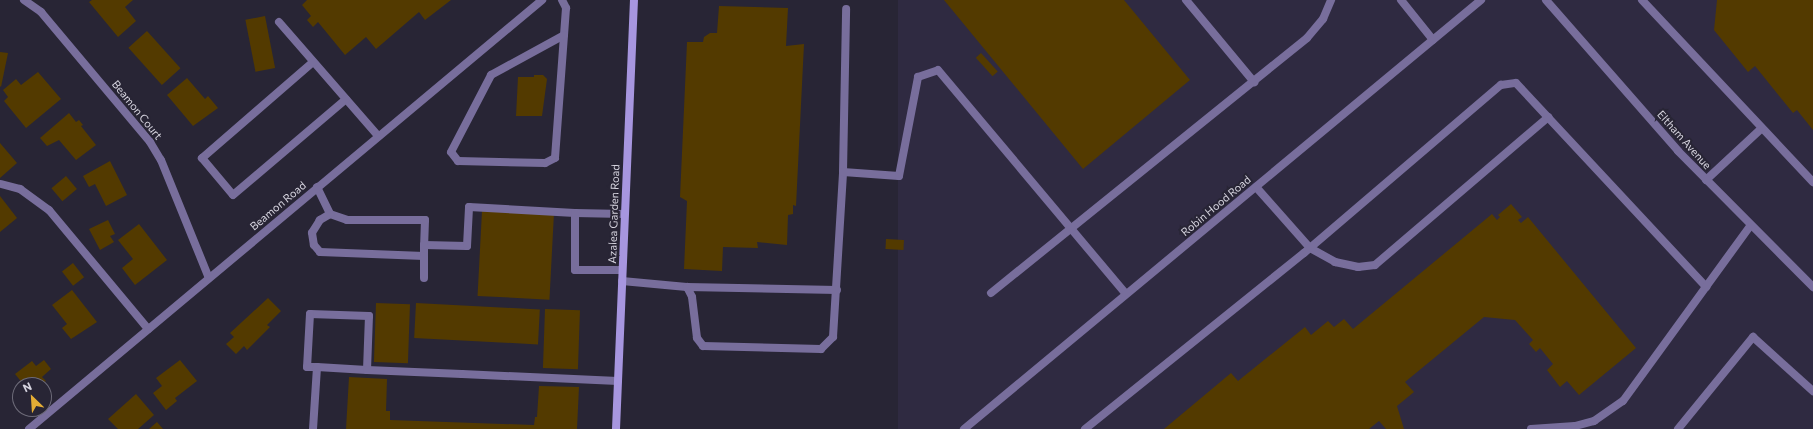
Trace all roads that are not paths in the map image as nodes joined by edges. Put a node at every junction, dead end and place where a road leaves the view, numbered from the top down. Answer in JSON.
{"nodes":[{"id":1,"x":24,"y":0,"type":"edge"},
{"id":2,"x":542,"y":0,"type":"edge"},
{"id":3,"x":562,"y":0,"type":"edge"},
{"id":4,"x":634,"y":0,"type":"edge"},
{"id":5,"x":1186,"y":0,"type":"edge"},
{"id":6,"x":1331,"y":0,"type":"edge"},
{"id":7,"x":1401,"y":0,"type":"edge"},
{"id":8,"x":1482,"y":0,"type":"edge"},
{"id":9,"x":1546,"y":0,"type":"edge"},
{"id":10,"x":1642,"y":0,"type":"edge"},
{"id":11,"x":846,"y":9,"type":"dead end"},
{"id":12,"x":278,"y":22,"type":"dead end"},
{"id":13,"x":564,"y":35,"type":"junction"},
{"id":14,"x":1433,"y":40,"type":"junction"},
{"id":15,"x":313,"y":62,"type":"junction"},
{"id":16,"x":1254,"y":82,"type":"junction"},
{"id":17,"x":346,"y":99,"type":"junction"},
{"id":18,"x":1548,"y":117,"type":"junction"},
{"id":19,"x":1762,"y":128,"type":"junction"},
{"id":20,"x":378,"y":136,"type":"junction"},
{"id":21,"x":843,"y":172,"type":"junction"},
{"id":22,"x":1706,"y":180,"type":"junction"},
{"id":23,"x":1813,"y":182,"type":"edge"},
{"id":24,"x":1,"y":184,"type":"edge"},
{"id":25,"x":317,"y":187,"type":"junction"},
{"id":26,"x":1256,"y":187,"type":"junction"},
{"id":27,"x":575,"y":213,"type":"junction"},
{"id":28,"x":330,"y":214,"type":"junction"},
{"id":29,"x":624,"y":214,"type":"junction"},
{"id":30,"x":1750,"y":226,"type":"junction"},
{"id":31,"x":1072,"y":229,"type":"junction"},
{"id":32,"x":424,"y":245,"type":"junction"},
{"id":33,"x":1310,"y":248,"type":"junction"},
{"id":34,"x":424,"y":256,"type":"junction"},
{"id":35,"x":622,"y":270,"type":"junction"},
{"id":36,"x":208,"y":278,"type":"junction"},
{"id":37,"x":424,"y":278,"type":"dead end"},
{"id":38,"x":622,"y":281,"type":"junction"},
{"id":39,"x":687,"y":287,"type":"junction"},
{"id":40,"x":1706,"y":287,"type":"junction"},
{"id":41,"x":1813,"y":287,"type":"edge"},
{"id":42,"x":837,"y":290,"type":"junction"},
{"id":43,"x":991,"y":293,"type":"dead end"},
{"id":44,"x":1126,"y":294,"type":"junction"},
{"id":45,"x":148,"y":329,"type":"junction"},
{"id":46,"x":317,"y":367,"type":"junction"},
{"id":47,"x":367,"y":370,"type":"junction"},
{"id":48,"x":618,"y":381,"type":"junction"},
{"id":49,"x":1813,"y":391,"type":"edge"},
{"id":50,"x":29,"y":429,"type":"edge"},
{"id":51,"x":313,"y":429,"type":"edge"},
{"id":52,"x":616,"y":429,"type":"edge"},
{"id":53,"x":964,"y":429,"type":"edge"},
{"id":54,"x":1085,"y":429,"type":"edge"},
{"id":55,"x":1531,"y":429,"type":"edge"},
{"id":56,"x":1678,"y":429,"type":"edge"}],
"edges":[{"from":1,"to":36,"type":"street","name":"Beamon Court"},
{"from":2,"to":20,"type":"street","name":"Beamon Road"},
{"from":3,"to":13,"type":"street"},
{"from":4,"to":29,"type":"main road","name":"Azalea Garden Road"},
{"from":5,"to":16,"type":"street"},
{"from":6,"to":16,"type":"street"},
{"from":7,"to":14,"type":"street"},
{"from":8,"to":14,"type":"street","name":"Robin Hood Road"},
{"from":9,"to":22,"type":"street","name":"Eltham Avenue"},
{"from":10,"to":19,"type":"street"},
{"from":11,"to":21,"type":"street"},
{"from":12,"to":15,"type":"street"},
{"from":13,"to":13,"type":"street"},
{"from":14,"to":26,"type":"street","name":"Robin Hood Road"},
{"from":15,"to":17,"type":"street"},
{"from":15,"to":17,"type":"street"},
{"from":16,"to":31,"type":"street"},
{"from":17,"to":20,"type":"street"},
{"from":18,"to":33,"type":"street"},
{"from":18,"to":33,"type":"street"},
{"from":18,"to":40,"type":"street"},
{"from":19,"to":22,"type":"street"},
{"from":19,"to":23,"type":"street"},
{"from":20,"to":25,"type":"street","name":"Beamon Road"},
{"from":21,"to":31,"type":"street"},
{"from":21,"to":42,"type":"street"},
{"from":22,"to":30,"type":"street","name":"Eltham Avenue"},
{"from":24,"to":45,"type":"street"},
{"from":25,"to":28,"type":"street"},
{"from":25,"to":36,"type":"street","name":"Beamon Road"},
{"from":26,"to":33,"type":"street"},
{"from":26,"to":44,"type":"street","name":"Robin Hood Road"},
{"from":27,"to":29,"type":"street"},
{"from":27,"to":32,"type":"street"},
{"from":27,"to":35,"type":"street"},
{"from":28,"to":32,"type":"street"},
{"from":28,"to":34,"type":"street"},
{"from":29,"to":35,"type":"main road","name":"Azalea Garden Road"},
{"from":30,"to":40,"type":"street"},
{"from":30,"to":41,"type":"street","name":"Eltham Avenue"},
{"from":31,"to":43,"type":"street"},
{"from":31,"to":44,"type":"street"},
{"from":32,"to":34,"type":"street"},
{"from":33,"to":54,"type":"street"},
{"from":34,"to":37,"type":"street"},
{"from":35,"to":38,"type":"main road","name":"Azalea Garden Road"},
{"from":36,"to":45,"type":"street","name":"Beamon Road"},
{"from":38,"to":39,"type":"street"},
{"from":38,"to":48,"type":"main road","name":"Azalea Garden Road"},
{"from":39,"to":42,"type":"street"},
{"from":39,"to":42,"type":"street"},
{"from":40,"to":55,"type":"street"},
{"from":44,"to":53,"type":"street","name":"Robin Hood Road"},
{"from":45,"to":50,"type":"street","name":"Beamon Road"},
{"from":46,"to":47,"type":"street"},
{"from":46,"to":47,"type":"street"},
{"from":46,"to":51,"type":"street"},
{"from":47,"to":48,"type":"street"},
{"from":48,"to":52,"type":"main road","name":"Azalea Garden Road"},
{"from":49,"to":56,"type":"street"}]}
